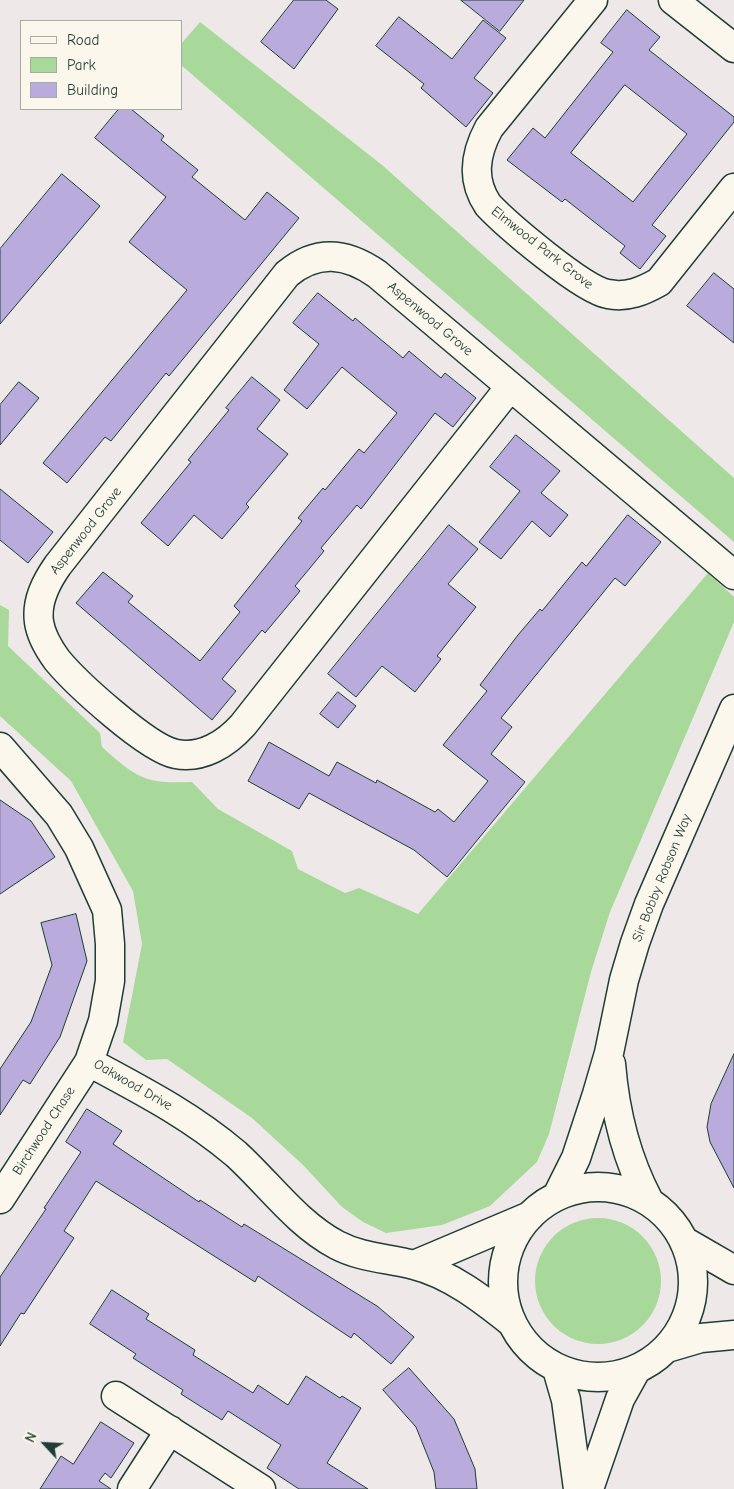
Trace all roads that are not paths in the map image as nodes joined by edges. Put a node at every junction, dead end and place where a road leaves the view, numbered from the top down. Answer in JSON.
{"nodes":[{"id":1,"x":593,"y":0,"type":"edge"},
{"id":2,"x":673,"y":0,"type":"edge"},
{"id":3,"x":734,"y":48,"type":"edge"},
{"id":4,"x":734,"y":188,"type":"edge"},
{"id":5,"x":510,"y":387,"type":"junction"},
{"id":6,"x":734,"y":576,"type":"edge"},
{"id":7,"x":734,"y":709,"type":"edge"},
{"id":8,"x":0,"y":747,"type":"edge"},
{"id":9,"x":610,"y":1053,"type":"junction"},
{"id":10,"x":89,"y":1062,"type":"junction"},
{"id":11,"x":558,"y":1194,"type":"junction"},
{"id":12,"x":0,"y":1199,"type":"edge"},
{"id":13,"x":649,"y":1201,"type":"junction"},
{"id":14,"x":530,"y":1216,"type":"junction"},
{"id":15,"x":684,"y":1241,"type":"junction"},
{"id":16,"x":414,"y":1265,"type":"junction"},
{"id":17,"x":734,"y":1270,"type":"edge"},
{"id":18,"x":511,"y":1322,"type":"junction"},
{"id":19,"x":734,"y":1334,"type":"edge"},
{"id":20,"x":667,"y":1348,"type":"junction"},
{"id":21,"x":557,"y":1369,"type":"junction"},
{"id":22,"x":635,"y":1372,"type":"junction"},
{"id":23,"x":116,"y":1396,"type":"dead end"},
{"id":24,"x":170,"y":1430,"type":"junction"},
{"id":25,"x":132,"y":1489,"type":"edge"},
{"id":26,"x":261,"y":1489,"type":"edge"},
{"id":27,"x":578,"y":1489,"type":"edge"},
{"id":28,"x":589,"y":1489,"type":"edge"}],
"edges":[{"from":1,"to":4,"type":"street","name":"Elmwood Park Grove"},
{"from":2,"to":3,"type":"street"},
{"from":5,"to":5,"type":"street","name":"Aspenwood Grove"},
{"from":5,"to":6,"type":"street","name":"Aspenwood Grove"},
{"from":7,"to":9,"type":"street","name":"Sir Bobby Robson Way"},
{"from":8,"to":10,"type":"street","name":"Oakwood Drive"},
{"from":9,"to":11,"type":"street","name":"Sir Bobby Robson Way"},
{"from":9,"to":13,"type":"street","name":"Sir Bobby Robson Way"},
{"from":10,"to":12,"type":"street","name":"Birchwood Chase"},
{"from":10,"to":16,"type":"street","name":"Oakwood Drive"},
{"from":11,"to":13,"type":"street"},
{"from":11,"to":14,"type":"street"},
{"from":13,"to":15,"type":"street"},
{"from":14,"to":16,"type":"street"},
{"from":14,"to":18,"type":"street"},
{"from":15,"to":17,"type":"street"},
{"from":15,"to":20,"type":"street"},
{"from":16,"to":18,"type":"street","name":"Oakwood Drive"},
{"from":18,"to":21,"type":"street"},
{"from":19,"to":20,"type":"street"},
{"from":20,"to":22,"type":"street"},
{"from":21,"to":22,"type":"street"},
{"from":21,"to":27,"type":"street"},
{"from":22,"to":28,"type":"street"},
{"from":23,"to":24,"type":"street"},
{"from":24,"to":25,"type":"street"},
{"from":24,"to":26,"type":"street"}]}
